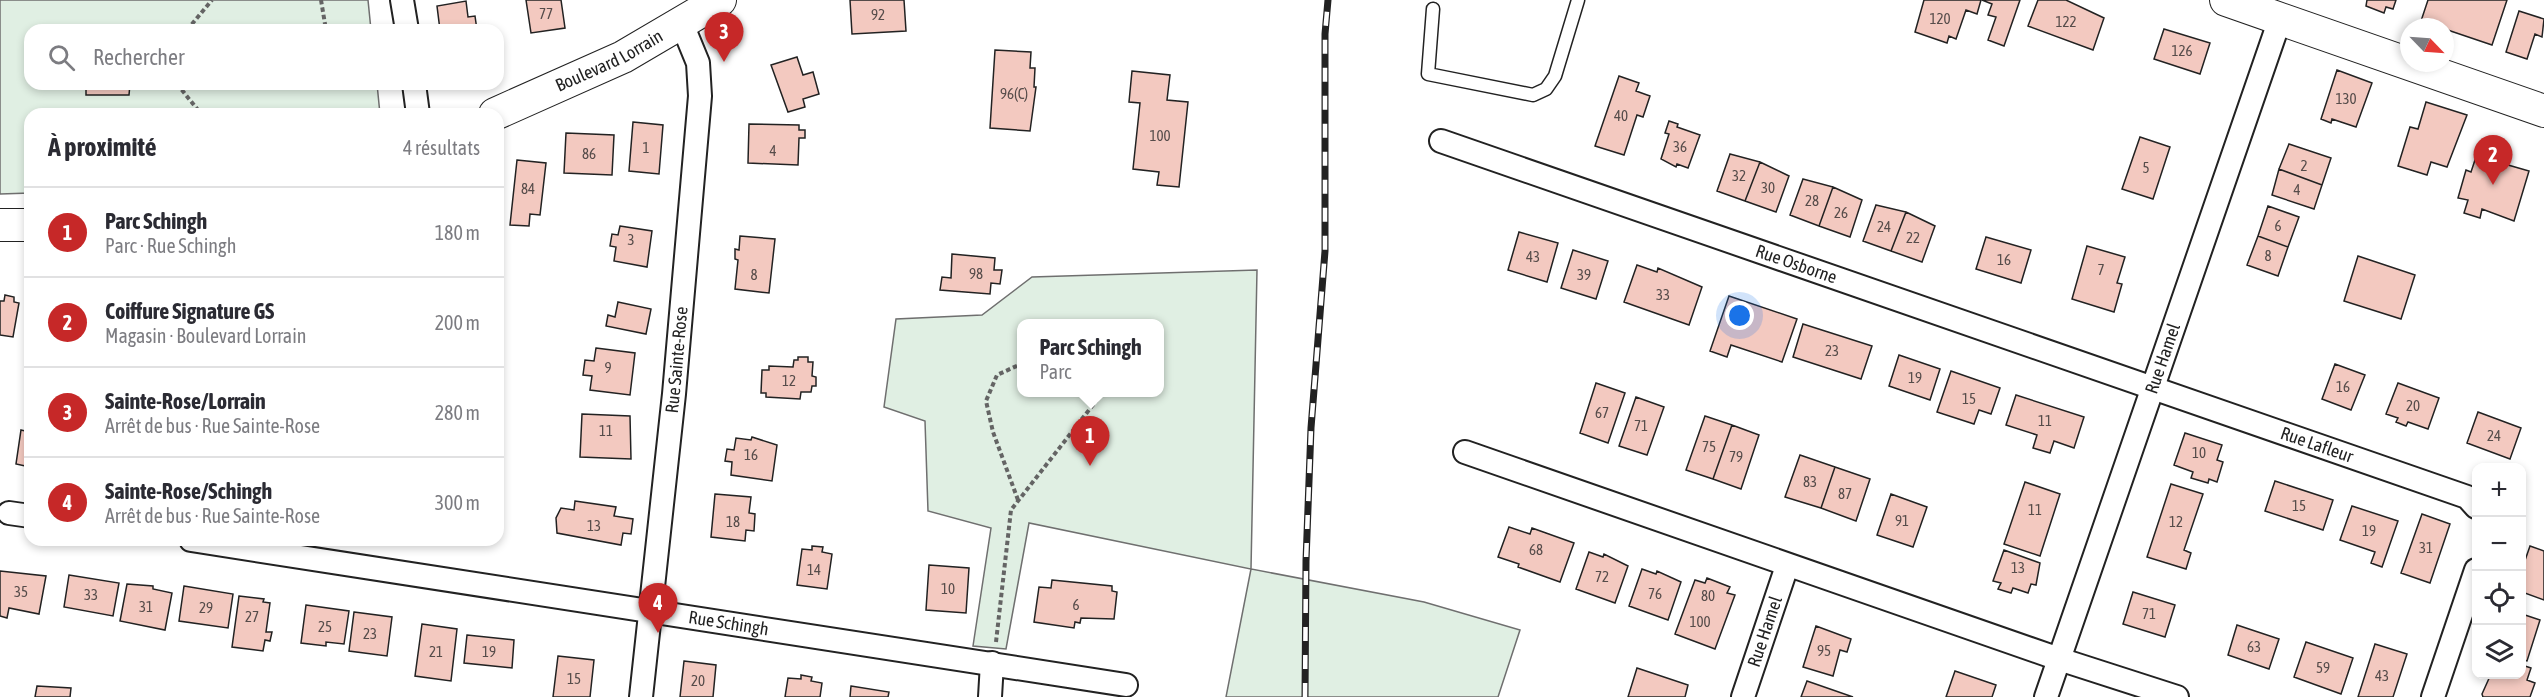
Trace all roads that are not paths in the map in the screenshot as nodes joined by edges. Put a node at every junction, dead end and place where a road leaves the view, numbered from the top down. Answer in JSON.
{"nodes":[{"id":1,"x":402,"y":0,"type":"edge"},
{"id":2,"x":720,"y":0,"type":"edge"},
{"id":3,"x":1578,"y":0,"type":"edge"},
{"id":4,"x":2226,"y":0,"type":"edge"},
{"id":5,"x":1433,"y":9,"type":"dead end"},
{"id":6,"x":2280,"y":19,"type":"junction"},
{"id":7,"x":405,"y":24,"type":"edge"},
{"id":8,"x":682,"y":24,"type":"junction"},
{"id":9,"x":415,"y":90,"type":"edge"},
{"id":10,"x":417,"y":108,"type":"edge"},
{"id":11,"x":504,"y":110,"type":"edge"},
{"id":12,"x":2544,"y":111,"type":"edge"},
{"id":13,"x":1441,"y":141,"type":"dead end"},
{"id":14,"x":0,"y":225,"type":"edge"},
{"id":15,"x":24,"y":225,"type":"edge"},
{"id":16,"x":2153,"y":386,"type":"junction"},
{"id":17,"x":1465,"y":453,"type":"dead end"},
{"id":18,"x":2472,"y":503,"type":"edge"},
{"id":19,"x":230,"y":546,"type":"edge"},
{"id":20,"x":1787,"y":566,"type":"junction"},
{"id":21,"x":2476,"y":571,"type":"edge"},
{"id":22,"x":650,"y":610,"type":"junction"},
{"id":23,"x":2059,"y":659,"type":"junction"},
{"id":24,"x":992,"y":663,"type":"junction"},
{"id":25,"x":1126,"y":685,"type":"dead end"},
{"id":26,"x":641,"y":697,"type":"edge"},
{"id":27,"x":990,"y":697,"type":"edge"},
{"id":28,"x":1743,"y":697,"type":"edge"},
{"id":29,"x":2046,"y":697,"type":"edge"},
{"id":30,"x":2177,"y":697,"type":"edge"},
{"id":31,"x":2433,"y":697,"type":"edge"}],
"edges":[{"from":1,"to":7,"type":"street"},
{"from":2,"to":8,"type":"main road","name":"Boulevard Lorrain"},
{"from":3,"to":5,"type":"lane"},
{"from":4,"to":6,"type":"main road"},
{"from":6,"to":12,"type":"main road"},
{"from":6,"to":16,"type":"street","name":"Rue Hamel"},
{"from":8,"to":11,"type":"main road","name":"Boulevard Lorrain"},
{"from":8,"to":22,"type":"street","name":"Rue Sainte-Rose"},
{"from":9,"to":10,"type":"street"},
{"from":13,"to":16,"type":"street","name":"Rue Osborne"},
{"from":14,"to":15,"type":"main road"},
{"from":16,"to":18,"type":"street","name":"Rue Lafleur"},
{"from":16,"to":23,"type":"street","name":"Rue Hamel"},
{"from":17,"to":20,"type":"street"},
{"from":19,"to":22,"type":"street","name":"Rue Schingh"},
{"from":20,"to":23,"type":"street"},
{"from":20,"to":28,"type":"street","name":"Rue Hamel"},
{"from":21,"to":31,"type":"street"},
{"from":22,"to":24,"type":"street","name":"Rue Schingh"},
{"from":22,"to":26,"type":"street","name":"Rue Sainte-Rose"},
{"from":23,"to":29,"type":"street","name":"Rue Hamel"},
{"from":23,"to":30,"type":"street"},
{"from":24,"to":25,"type":"street","name":"Rue Schingh"},
{"from":24,"to":27,"type":"street"}]}
